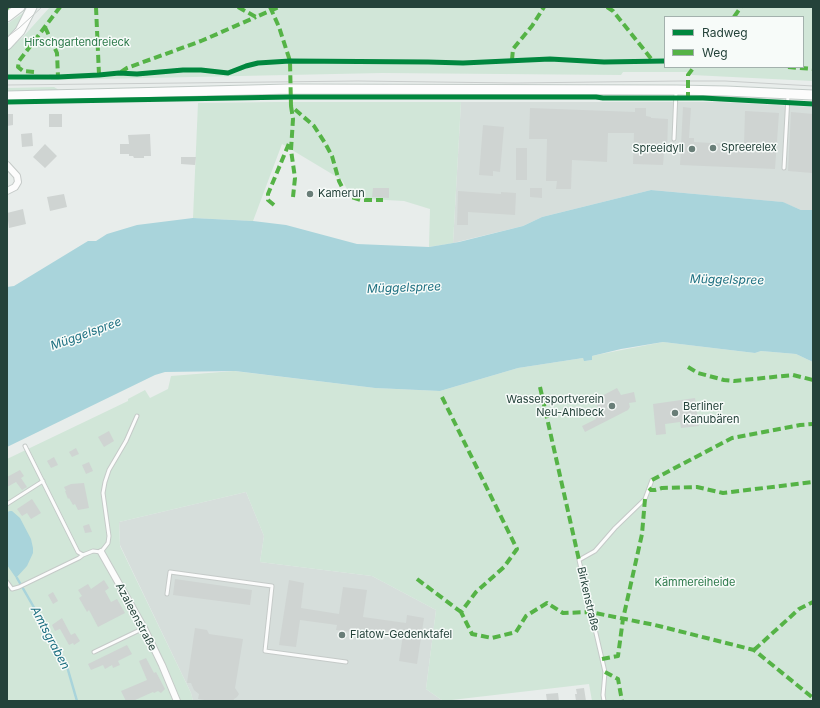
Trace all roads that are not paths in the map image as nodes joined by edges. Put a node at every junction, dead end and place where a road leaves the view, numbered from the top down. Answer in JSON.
{"nodes":[{"id":1,"x":20,"y":7,"type":"edge"},
{"id":2,"x":32,"y":7,"type":"edge"},
{"id":3,"x":7,"y":17,"type":"edge"},
{"id":4,"x":7,"y":45,"type":"edge"},
{"id":5,"x":676,"y":90,"type":"junction"},
{"id":6,"x":788,"y":94,"type":"junction"},
{"id":7,"x":813,"y":95,"type":"edge"},
{"id":8,"x":7,"y":96,"type":"edge"},
{"id":9,"x":674,"y":139,"type":"dead end"},
{"id":10,"x":7,"y":165,"type":"edge"},
{"id":11,"x":784,"y":168,"type":"dead end"},
{"id":12,"x":7,"y":191,"type":"edge"},
{"id":13,"x":137,"y":416,"type":"dead end"},
{"id":14,"x":25,"y":446,"type":"dead end"},
{"id":15,"x":652,"y":480,"type":"dead end"},
{"id":16,"x":43,"y":481,"type":"junction"},
{"id":17,"x":7,"y":504,"type":"edge"},
{"id":18,"x":102,"y":552,"type":"junction"},
{"id":19,"x":83,"y":555,"type":"junction"},
{"id":20,"x":7,"y":582,"type":"edge"},
{"id":21,"x":167,"y":594,"type":"dead end"},
{"id":22,"x":144,"y":628,"type":"junction"},
{"id":23,"x":94,"y":652,"type":"dead end"},
{"id":24,"x":346,"y":662,"type":"dead end"},
{"id":25,"x":176,"y":701,"type":"edge"},
{"id":26,"x":604,"y":701,"type":"edge"}],
"edges":[{"from":1,"to":3,"type":"main road"},
{"from":2,"to":4,"type":"main road"},
{"from":5,"to":6,"type":"main road"},
{"from":5,"to":8,"type":"main road"},
{"from":5,"to":9,"type":"lane"},
{"from":6,"to":7,"type":"main road"},
{"from":6,"to":11,"type":"lane"},
{"from":10,"to":12,"type":"street"},
{"from":13,"to":18,"type":"lane"},
{"from":14,"to":16,"type":"lane"},
{"from":15,"to":26,"type":"lane","name":"Birkenstraße"},
{"from":16,"to":17,"type":"lane"},
{"from":16,"to":19,"type":"lane"},
{"from":18,"to":19,"type":"lane"},
{"from":18,"to":22,"type":"street","name":"Azaleenstraße"},
{"from":19,"to":20,"type":"lane"},
{"from":21,"to":24,"type":"lane"},
{"from":22,"to":23,"type":"lane"},
{"from":22,"to":25,"type":"street","name":"Azaleenstraße"}]}
